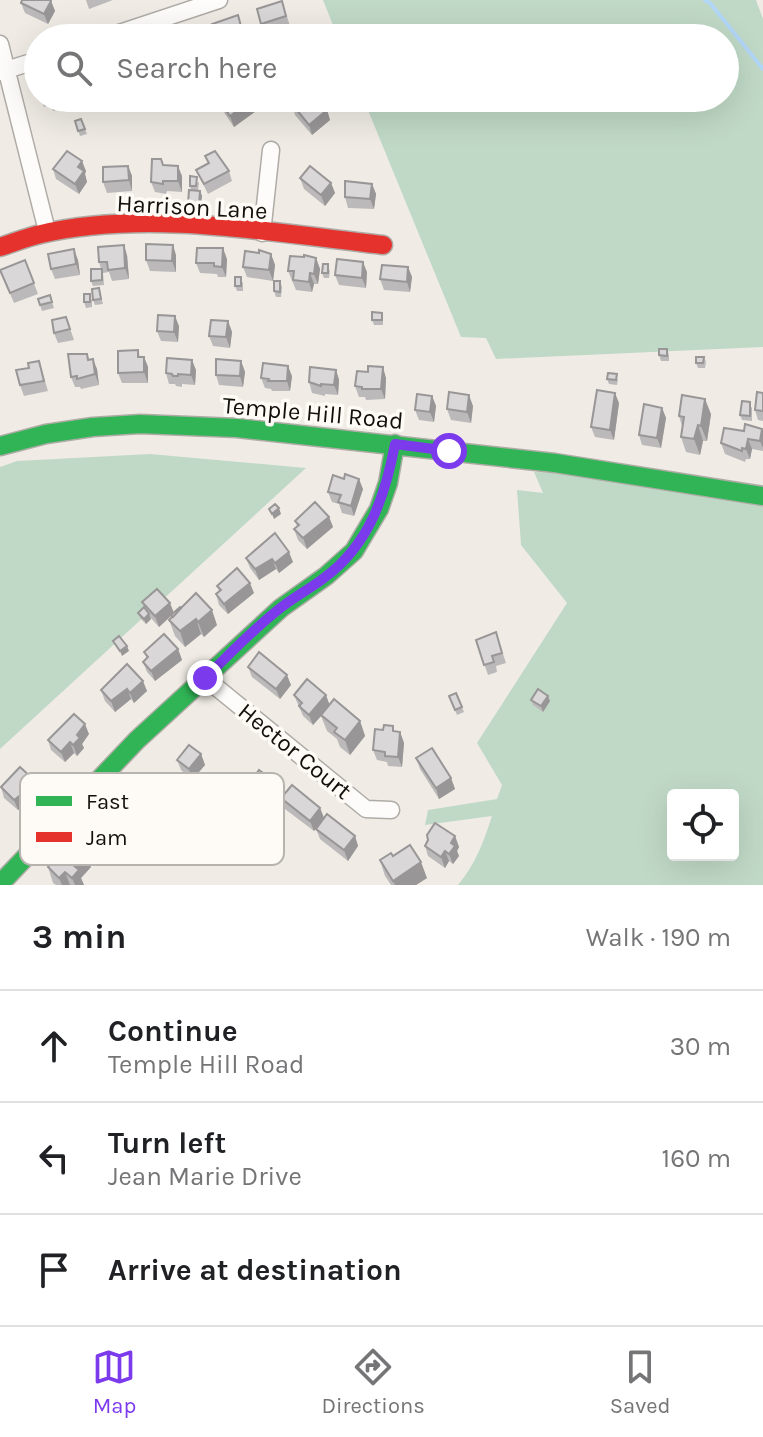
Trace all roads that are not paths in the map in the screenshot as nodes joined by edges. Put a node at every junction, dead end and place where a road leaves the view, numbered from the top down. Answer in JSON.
{"nodes":[{"id":1,"x":219,"y":0,"type":"edge"},
{"id":2,"x":146,"y":24,"type":"edge"},
{"id":3,"x":0,"y":44,"type":"edge"},
{"id":4,"x":24,"y":65,"type":"edge"},
{"id":5,"x":4,"y":71,"type":"edge"},
{"id":6,"x":271,"y":150,"type":"dead end"},
{"id":7,"x":47,"y":231,"type":"junction"},
{"id":8,"x":262,"y":233,"type":"junction"},
{"id":9,"x":383,"y":245,"type":"dead end"},
{"id":10,"x":0,"y":247,"type":"edge"},
{"id":11,"x":395,"y":444,"type":"junction"},
{"id":12,"x":0,"y":446,"type":"edge"},
{"id":13,"x":763,"y":496,"type":"edge"},
{"id":14,"x":205,"y":678,"type":"junction"},
{"id":15,"x":106,"y":773,"type":"edge"},
{"id":16,"x":391,"y":810,"type":"dead end"},
{"id":17,"x":20,"y":863,"type":"edge"},
{"id":18,"x":0,"y":884,"type":"edge"}],
"edges":[{"from":1,"to":2,"type":"street"},
{"from":3,"to":5,"type":"street"},
{"from":4,"to":5,"type":"street"},
{"from":5,"to":7,"type":"street"},
{"from":6,"to":8,"type":"street"},
{"from":7,"to":8,"type":"street","name":"Harrison Lane"},
{"from":7,"to":10,"type":"street","name":"Harrison Lane"},
{"from":8,"to":9,"type":"street","name":"Harrison Lane"},
{"from":11,"to":12,"type":"street","name":"Temple Hill Road"},
{"from":11,"to":13,"type":"street","name":"Temple Hill Road"},
{"from":11,"to":14,"type":"street"},
{"from":14,"to":15,"type":"street"},
{"from":14,"to":16,"type":"street","name":"Hector Court"},
{"from":17,"to":18,"type":"street"}]}
